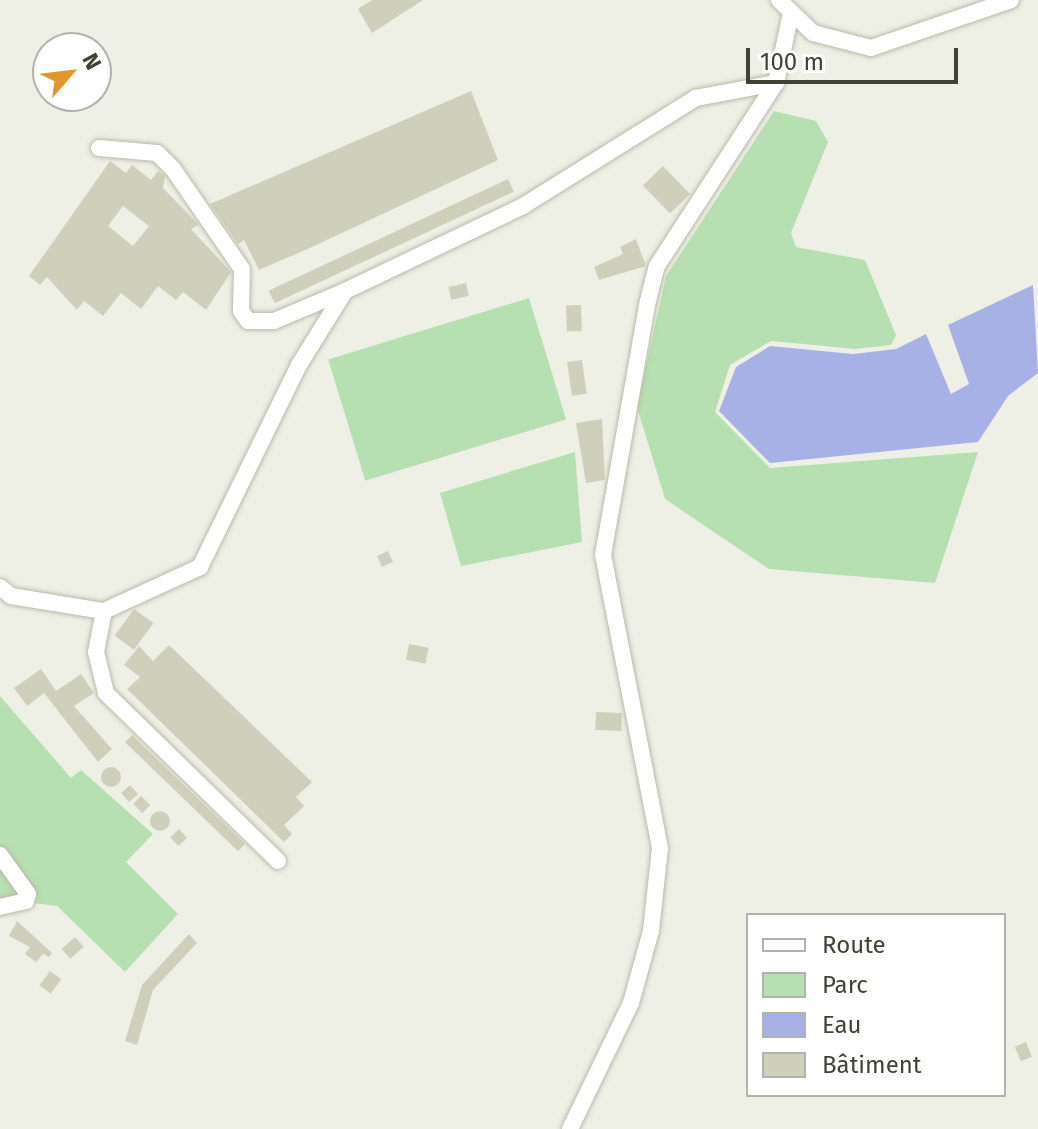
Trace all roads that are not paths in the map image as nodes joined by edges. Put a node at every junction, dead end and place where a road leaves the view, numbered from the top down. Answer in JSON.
{"nodes":[{"id":1,"x":779,"y":0,"type":"edge"},
{"id":2,"x":1011,"y":0,"type":"edge"},
{"id":3,"x":791,"y":13,"type":"junction"},
{"id":4,"x":776,"y":83,"type":"junction"},
{"id":5,"x":99,"y":148,"type":"dead end"},
{"id":6,"x":345,"y":291,"type":"junction"},
{"id":7,"x":0,"y":587,"type":"edge"},
{"id":8,"x":104,"y":611,"type":"junction"},
{"id":9,"x":0,"y":855,"type":"edge"},
{"id":10,"x":278,"y":861,"type":"dead end"},
{"id":11,"x":0,"y":907,"type":"edge"},
{"id":12,"x":570,"y":1129,"type":"edge"}],
"edges":[{"from":1,"to":3,"type":"street"},
{"from":2,"to":3,"type":"street"},
{"from":3,"to":4,"type":"street"},
{"from":4,"to":6,"type":"street"},
{"from":4,"to":12,"type":"street"},
{"from":5,"to":6,"type":"street"},
{"from":6,"to":8,"type":"street"},
{"from":7,"to":8,"type":"street"},
{"from":8,"to":10,"type":"street"},
{"from":9,"to":11,"type":"street"}]}
